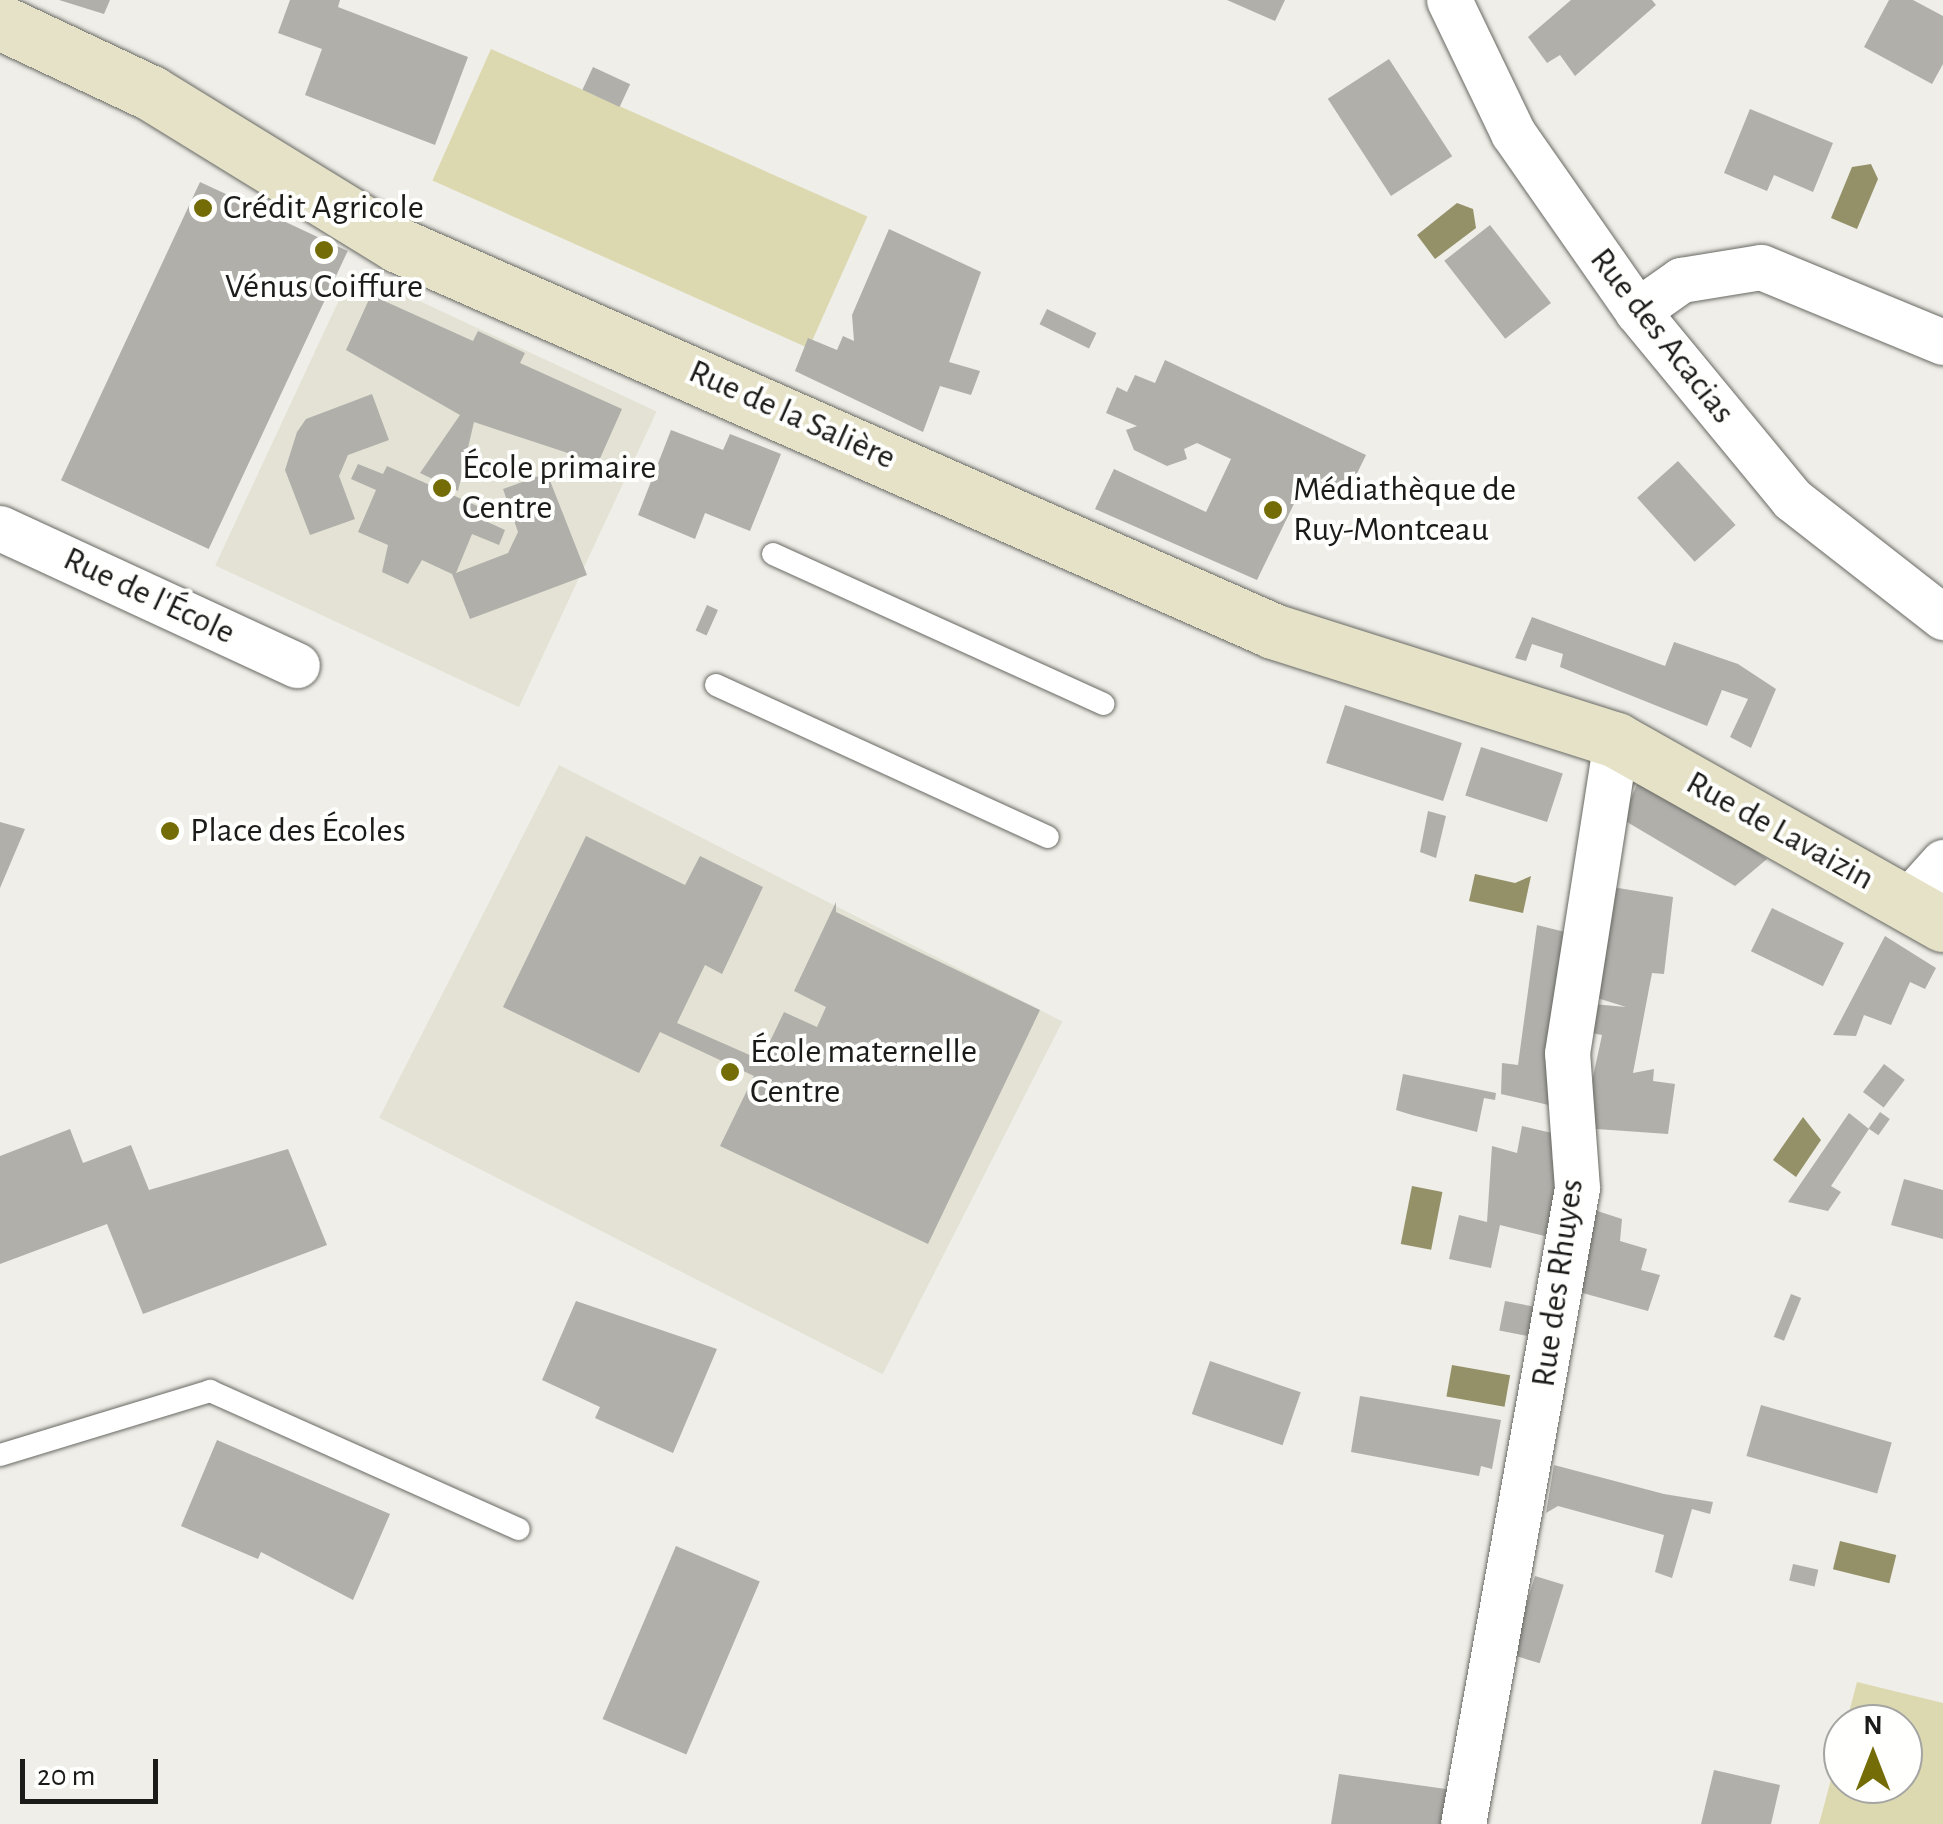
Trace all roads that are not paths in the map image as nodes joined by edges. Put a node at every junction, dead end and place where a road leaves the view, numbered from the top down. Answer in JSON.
{"nodes":[{"id":1,"x":1449,"y":0,"type":"edge"},
{"id":2,"x":0,"y":22,"type":"edge"},
{"id":3,"x":1638,"y":310,"type":"junction"},
{"id":4,"x":1943,"y":342,"type":"edge"},
{"id":5,"x":0,"y":528,"type":"edge"},
{"id":6,"x":772,"y":554,"type":"dead end"},
{"id":7,"x":1943,"y":617,"type":"edge"},
{"id":8,"x":297,"y":665,"type":"dead end"},
{"id":9,"x":716,"y":685,"type":"dead end"},
{"id":10,"x":1104,"y":704,"type":"dead end"},
{"id":11,"x":1616,"y":740,"type":"junction"},
{"id":12,"x":1048,"y":837,"type":"dead end"},
{"id":13,"x":1943,"y":862,"type":"edge"},
{"id":14,"x":1925,"y":912,"type":"edge"},
{"id":15,"x":0,"y":1455,"type":"edge"},
{"id":16,"x":519,"y":1530,"type":"dead end"},
{"id":17,"x":1464,"y":1824,"type":"edge"}],
"edges":[{"from":1,"to":3,"type":"street","name":"Rue des Acacias"},
{"from":2,"to":11,"type":"main road","name":"Rue de la Salière"},
{"from":3,"to":4,"type":"street"},
{"from":3,"to":7,"type":"street","name":"Rue des Acacias"},
{"from":5,"to":8,"type":"street","name":"Rue de l'École"},
{"from":6,"to":10,"type":"lane"},
{"from":9,"to":12,"type":"lane"},
{"from":11,"to":14,"type":"main road","name":"Rue de Lavaizin"},
{"from":11,"to":17,"type":"street","name":"Rue des Rhuyes"},
{"from":13,"to":14,"type":"street"},
{"from":15,"to":16,"type":"lane"}]}
